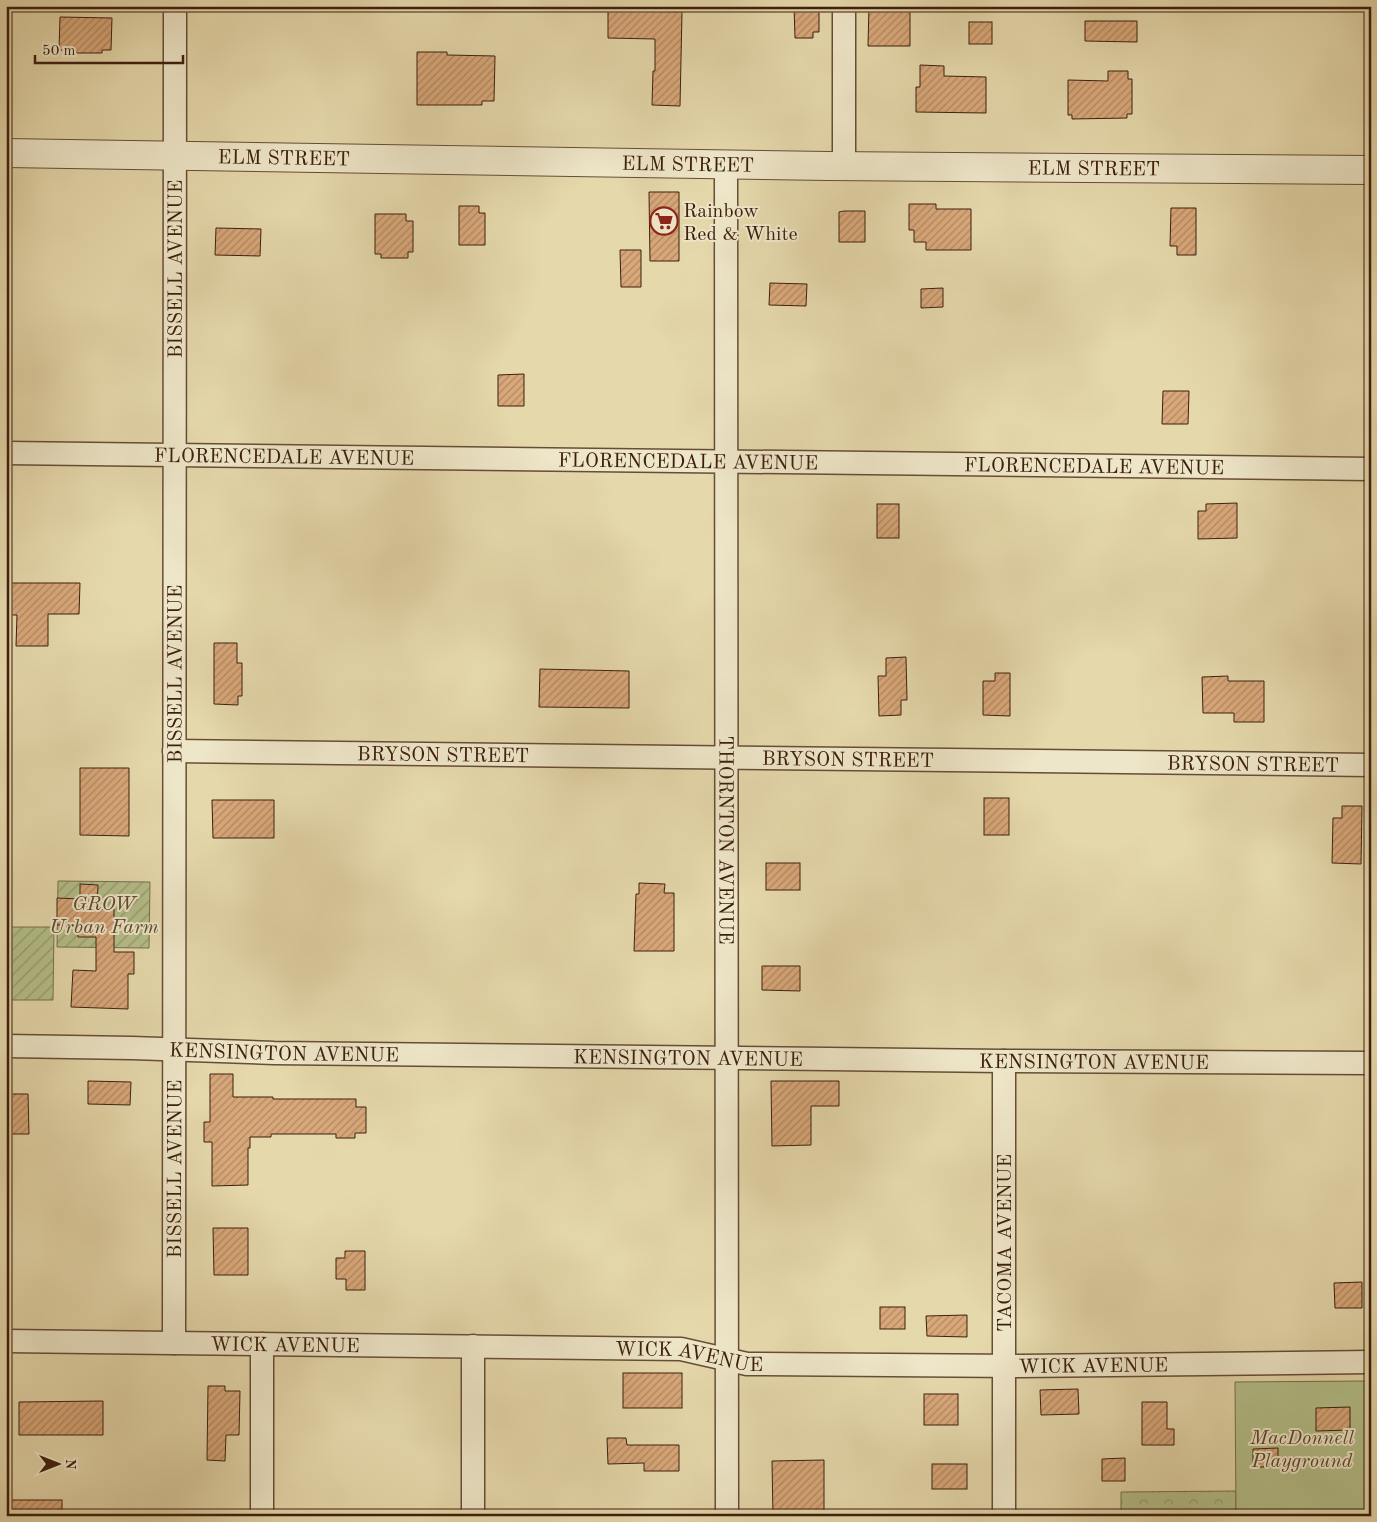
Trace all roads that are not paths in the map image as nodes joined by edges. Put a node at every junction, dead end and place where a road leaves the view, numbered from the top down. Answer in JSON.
{"nodes":[{"id":1,"x":175,"y":6,"type":"edge"},
{"id":2,"x":844,"y":6,"type":"edge"},
{"id":3,"x":6,"y":153,"type":"edge"},
{"id":4,"x":175,"y":156,"type":"junction"},
{"id":5,"x":726,"y":165,"type":"junction"},
{"id":6,"x":844,"y":166,"type":"junction"},
{"id":7,"x":1371,"y":170,"type":"edge"},
{"id":8,"x":6,"y":453,"type":"edge"},
{"id":9,"x":175,"y":455,"type":"junction"},
{"id":10,"x":726,"y":462,"type":"junction"},
{"id":11,"x":1371,"y":469,"type":"edge"},
{"id":12,"x":174,"y":751,"type":"junction"},
{"id":13,"x":726,"y":758,"type":"junction"},
{"id":14,"x":1371,"y":765,"type":"edge"},
{"id":15,"x":6,"y":1046,"type":"edge"},
{"id":16,"x":174,"y":1050,"type":"junction"},
{"id":17,"x":726,"y":1057,"type":"junction"},
{"id":18,"x":1004,"y":1061,"type":"junction"},
{"id":19,"x":1371,"y":1063,"type":"edge"},
{"id":20,"x":6,"y":1341,"type":"edge"},
{"id":21,"x":174,"y":1343,"type":"junction"},
{"id":22,"x":262,"y":1344,"type":"junction"},
{"id":23,"x":473,"y":1346,"type":"junction"},
{"id":24,"x":727,"y":1359,"type":"junction"},
{"id":25,"x":1371,"y":1362,"type":"edge"},
{"id":26,"x":1004,"y":1366,"type":"junction"},
{"id":27,"x":262,"y":1516,"type":"edge"},
{"id":28,"x":473,"y":1516,"type":"edge"},
{"id":29,"x":727,"y":1516,"type":"edge"},
{"id":30,"x":1004,"y":1516,"type":"edge"}],
"edges":[{"from":1,"to":4,"type":"street","name":"BISSELL AVENUE"},
{"from":2,"to":6,"type":"street"},
{"from":3,"to":4,"type":"street","name":"ELM STREET"},
{"from":4,"to":5,"type":"street","name":"ELM STREET"},
{"from":4,"to":9,"type":"street","name":"BISSELL AVENUE"},
{"from":5,"to":6,"type":"street","name":"ELM STREET"},
{"from":5,"to":10,"type":"street","name":"THORNTON AVENUE"},
{"from":6,"to":7,"type":"street","name":"ELM STREET"},
{"from":8,"to":9,"type":"street","name":"FLORENCEDALE AVENUE"},
{"from":9,"to":10,"type":"street","name":"FLORENCEDALE AVENUE"},
{"from":9,"to":12,"type":"street","name":"BISSELL AVENUE"},
{"from":10,"to":11,"type":"street","name":"FLORENCEDALE AVENUE"},
{"from":10,"to":13,"type":"street","name":"THORNTON AVENUE"},
{"from":12,"to":13,"type":"street","name":"BRYSON STREET"},
{"from":12,"to":16,"type":"street","name":"BISSELL AVENUE"},
{"from":13,"to":14,"type":"street","name":"BRYSON STREET"},
{"from":13,"to":17,"type":"street","name":"THORNTON AVENUE"},
{"from":15,"to":16,"type":"street","name":"KENSINGTON AVENUE"},
{"from":16,"to":17,"type":"street","name":"KENSINGTON AVENUE"},
{"from":16,"to":21,"type":"street","name":"BISSELL AVENUE"},
{"from":17,"to":18,"type":"street","name":"KENSINGTON AVENUE"},
{"from":17,"to":24,"type":"street","name":"THORNTON AVENUE"},
{"from":18,"to":19,"type":"street","name":"KENSINGTON AVENUE"},
{"from":18,"to":26,"type":"street","name":"TACOMA AVENUE"},
{"from":20,"to":21,"type":"street","name":"WICK AVENUE"},
{"from":21,"to":22,"type":"street","name":"WICK AVENUE"},
{"from":22,"to":23,"type":"street","name":"WICK AVENUE"},
{"from":22,"to":27,"type":"street"},
{"from":23,"to":24,"type":"street","name":"WICK AVENUE"},
{"from":23,"to":28,"type":"street"},
{"from":24,"to":26,"type":"street","name":"WICK AVENUE"},
{"from":24,"to":29,"type":"street","name":"THORNTON AVENUE"},
{"from":25,"to":26,"type":"street","name":"WICK AVENUE"},
{"from":26,"to":30,"type":"street","name":"TACOMA AVENUE"}]}
